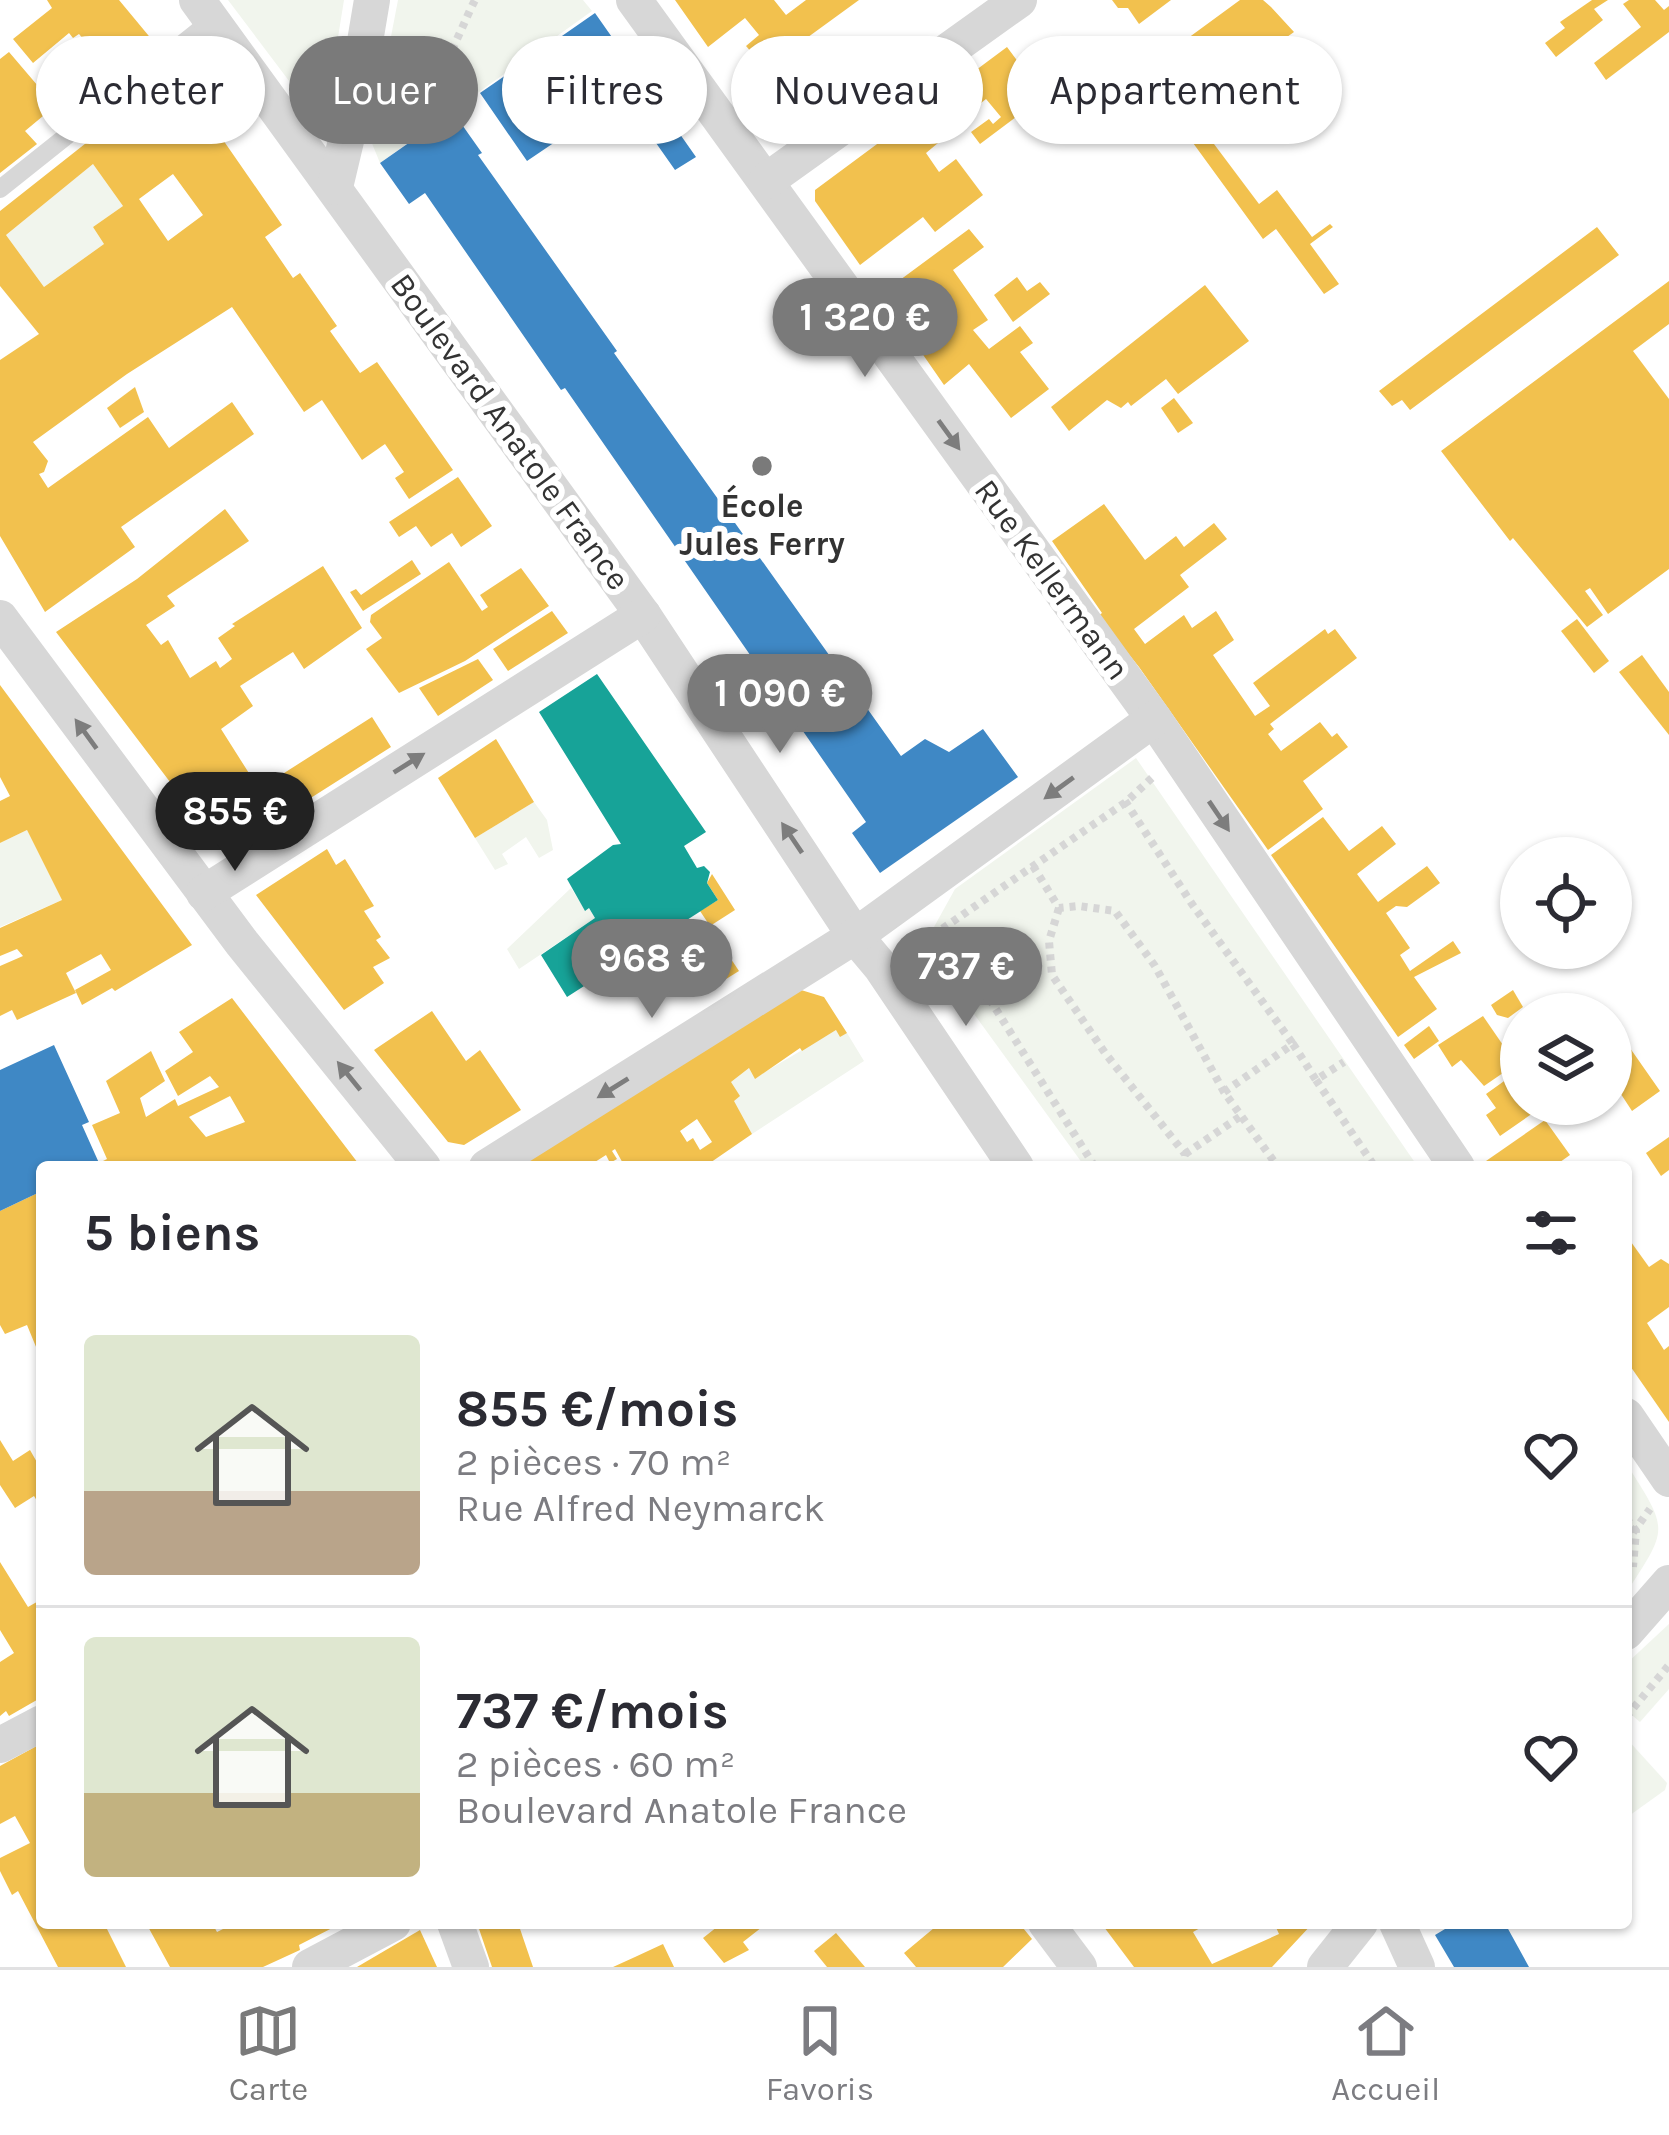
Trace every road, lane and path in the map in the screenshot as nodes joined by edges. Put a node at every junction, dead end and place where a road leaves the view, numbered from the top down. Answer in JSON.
{"nodes":[{"id":1,"x":372,"y":0,"type":"edge"},
{"id":2,"x":475,"y":0,"type":"edge"},
{"id":3,"x":634,"y":0,"type":"edge"},
{"id":4,"x":1019,"y":0,"type":"edge"},
{"id":5,"x":205,"y":10,"type":"edge"},
{"id":6,"x":366,"y":36,"type":"edge"},
{"id":7,"x":456,"y":36,"type":"edge"},
{"id":8,"x":345,"y":144,"type":"edge"},
{"id":9,"x":766,"y":181,"type":"junction"},
{"id":10,"x":335,"y":187,"type":"junction"},
{"id":11,"x":0,"y":189,"type":"edge"},
{"id":12,"x":643,"y":615,"type":"junction"},
{"id":13,"x":0,"y":618,"type":"edge"},
{"id":14,"x":12,"y":656,"type":"edge"},
{"id":15,"x":1154,"y":719,"type":"junction"},
{"id":16,"x":1177,"y":755,"type":"junction"},
{"id":17,"x":1096,"y":760,"type":"junction"},
{"id":18,"x":1126,"y":802,"type":"junction"},
{"id":19,"x":1033,"y":866,"type":"junction"},
{"id":20,"x":204,"y":893,"type":"junction"},
{"id":21,"x":895,"y":907,"type":"junction"},
{"id":22,"x":1059,"y":908,"type":"junction"},
{"id":23,"x":855,"y":936,"type":"junction"},
{"id":24,"x":933,"y":938,"type":"junction"},
{"id":25,"x":881,"y":967,"type":"junction"},
{"id":26,"x":1373,"y":1042,"type":"junction"},
{"id":27,"x":1293,"y":1044,"type":"junction"},
{"id":28,"x":1316,"y":1080,"type":"junction"},
{"id":29,"x":1224,"y":1092,"type":"junction"},
{"id":30,"x":1240,"y":1116,"type":"junction"},
{"id":31,"x":1185,"y":1154,"type":"junction"},
{"id":32,"x":418,"y":1161,"type":"edge"},
{"id":33,"x":497,"y":1161,"type":"edge"},
{"id":34,"x":1012,"y":1161,"type":"edge"},
{"id":35,"x":1091,"y":1161,"type":"edge"},
{"id":36,"x":1184,"y":1161,"type":"edge"},
{"id":37,"x":1274,"y":1161,"type":"edge"},
{"id":38,"x":1371,"y":1161,"type":"edge"},
{"id":39,"x":1453,"y":1161,"type":"edge"},
{"id":40,"x":1632,"y":1429,"type":"edge"},
{"id":41,"x":1661,"y":1491,"type":"edge"},
{"id":42,"x":1632,"y":1526,"type":"edge"},
{"id":43,"x":1636,"y":1531,"type":"junction"},
{"id":44,"x":1632,"y":1535,"type":"edge"},
{"id":45,"x":1632,"y":1576,"type":"dead end"},
{"id":46,"x":1669,"y":1583,"type":"edge"},
{"id":47,"x":1632,"y":1625,"type":"edge"},
{"id":48,"x":1669,"y":1665,"type":"edge"},
{"id":49,"x":1632,"y":1710,"type":"edge"},
{"id":50,"x":36,"y":1726,"type":"edge"},
{"id":51,"x":0,"y":1745,"type":"edge"},
{"id":52,"x":382,"y":1929,"type":"edge"},
{"id":53,"x":456,"y":1929,"type":"edge"},
{"id":54,"x":1050,"y":1929,"type":"edge"},
{"id":55,"x":1355,"y":1929,"type":"edge"},
{"id":56,"x":1400,"y":1929,"type":"edge"},
{"id":57,"x":310,"y":1967,"type":"edge"},
{"id":58,"x":471,"y":1967,"type":"edge"},
{"id":59,"x":1079,"y":1967,"type":"edge"},
{"id":60,"x":1325,"y":1967,"type":"edge"},
{"id":61,"x":1417,"y":1967,"type":"edge"}],
"edges":[{"from":1,"to":6,"type":"street"},
{"from":2,"to":7,"type":"path"},
{"from":3,"to":9,"type":"street","name":"Rue Kellermann"},
{"from":4,"to":9,"type":"street"},
{"from":5,"to":10,"type":"street","name":"Boulevard Anatole France"},
{"from":5,"to":11,"type":"lane"},
{"from":8,"to":10,"type":"street"},
{"from":9,"to":15,"type":"street","name":"Rue Kellermann","one_way":true},
{"from":10,"to":12,"type":"street","name":"Boulevard Anatole France"},
{"from":20,"to":12,"type":"street","one_way":true},
{"from":23,"to":12,"type":"street","name":"Boulevard Anatole France","one_way":true},
{"from":13,"to":14,"type":"street"},
{"from":20,"to":14,"type":"street","one_way":true},
{"from":15,"to":16,"type":"street","name":"Rue Kellermann"},
{"from":15,"to":17,"type":"street"},
{"from":16,"to":18,"type":"path"},
{"from":16,"to":26,"type":"street","name":"Rue Kellermann","one_way":true},
{"from":17,"to":18,"type":"path"},
{"from":17,"to":21,"type":"street","one_way":true},
{"from":18,"to":19,"type":"path"},
{"from":18,"to":27,"type":"path"},
{"from":19,"to":22,"type":"path"},
{"from":19,"to":24,"type":"path"},
{"from":32,"to":20,"type":"street","one_way":true},
{"from":21,"to":23,"type":"street"},
{"from":21,"to":24,"type":"path"},
{"from":22,"to":29,"type":"path"},
{"from":22,"to":31,"type":"path"},
{"from":23,"to":25,"type":"street","name":"Boulevard Anatole France"},
{"from":23,"to":33,"type":"street","one_way":true},
{"from":24,"to":25,"type":"path"},
{"from":24,"to":35,"type":"path"},
{"from":25,"to":34,"type":"street","name":"Boulevard Anatole France"},
{"from":26,"to":28,"type":"path"},
{"from":26,"to":39,"type":"street","name":"Rue Kellermann"},
{"from":27,"to":28,"type":"path"},
{"from":27,"to":29,"type":"path"},
{"from":28,"to":38,"type":"path"},
{"from":29,"to":30,"type":"path"},
{"from":30,"to":31,"type":"path"},
{"from":30,"to":37,"type":"path"},
{"from":31,"to":36,"type":"path"},
{"from":40,"to":41,"type":"street"},
{"from":41,"to":43,"type":"path"},
{"from":42,"to":43,"type":"path"},
{"from":43,"to":44,"type":"path"},
{"from":43,"to":45,"type":"path"},
{"from":46,"to":47,"type":"street"},
{"from":48,"to":49,"type":"path"},
{"from":50,"to":51,"type":"street"},
{"from":52,"to":57,"type":"street"},
{"from":53,"to":58,"type":"street"},
{"from":54,"to":59,"type":"street"},
{"from":55,"to":60,"type":"street"},
{"from":56,"to":61,"type":"street"}]}
